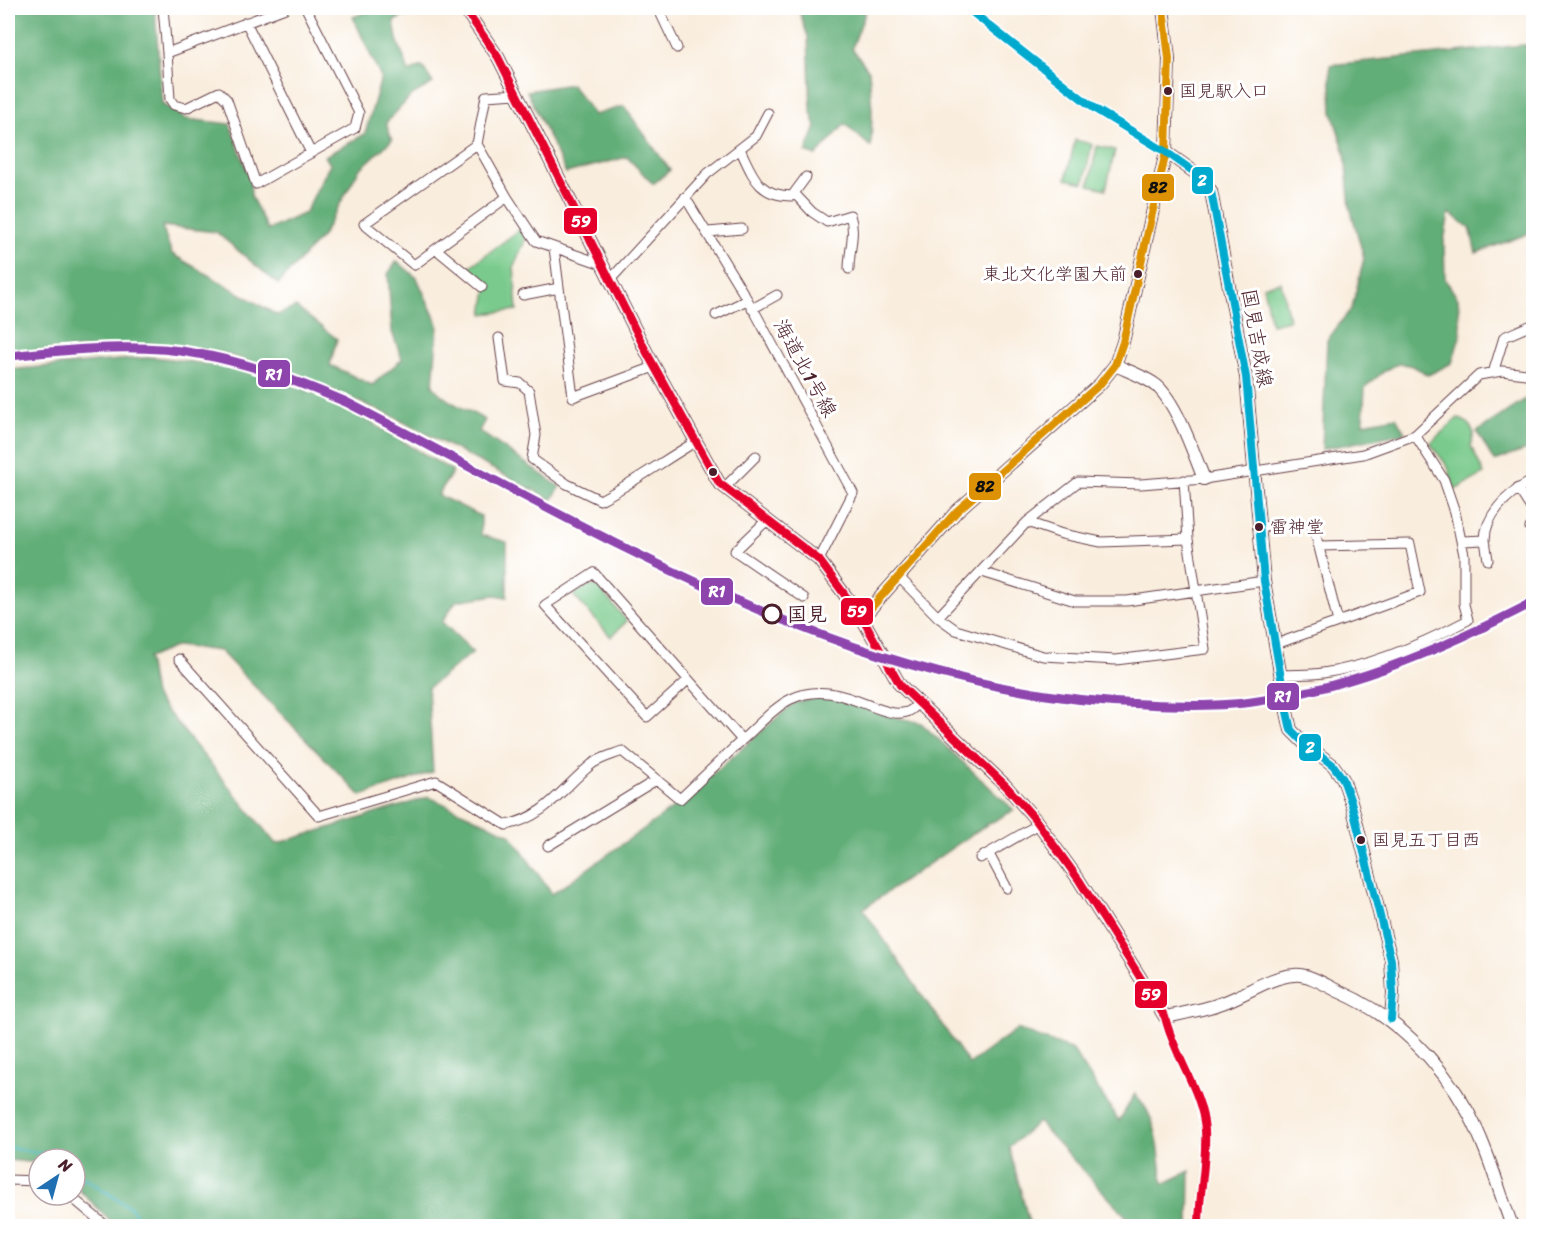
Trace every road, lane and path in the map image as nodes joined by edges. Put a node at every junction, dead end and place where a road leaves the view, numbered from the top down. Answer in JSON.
{"nodes":[{"id":1,"x":163,"y":8,"type":"edge"},
{"id":2,"x":285,"y":8,"type":"edge"},
{"id":3,"x":306,"y":8,"type":"edge"},
{"id":4,"x":483,"y":8,"type":"edge"},
{"id":5,"x":658,"y":8,"type":"edge"},
{"id":6,"x":967,"y":8,"type":"edge"},
{"id":7,"x":1163,"y":8,"type":"edge"},
{"id":8,"x":465,"y":9,"type":"edge"},
{"id":9,"x":246,"y":22,"type":"junction"},
{"id":10,"x":677,"y":48,"type":"dead end"},
{"id":11,"x":167,"y":53,"type":"junction"},
{"id":12,"x":517,"y":94,"type":"junction"},
{"id":13,"x":768,"y":113,"type":"dead end"},
{"id":14,"x":477,"y":144,"type":"junction"},
{"id":15,"x":740,"y":149,"type":"junction"},
{"id":16,"x":1166,"y":152,"type":"junction"},
{"id":17,"x":311,"y":153,"type":"junction"},
{"id":18,"x":806,"y":177,"type":"dead end"},
{"id":19,"x":795,"y":194,"type":"junction"},
{"id":20,"x":507,"y":197,"type":"junction"},
{"id":21,"x":685,"y":197,"type":"junction"},
{"id":22,"x":742,"y":229,"type":"dead end"},
{"id":23,"x":708,"y":232,"type":"junction"},
{"id":24,"x":554,"y":248,"type":"junction"},
{"id":25,"x":435,"y":249,"type":"junction"},
{"id":26,"x":602,"y":264,"type":"junction"},
{"id":27,"x":849,"y":269,"type":"dead end"},
{"id":28,"x":610,"y":280,"type":"junction"},
{"id":29,"x":482,"y":287,"type":"dead end"},
{"id":30,"x":559,"y":288,"type":"junction"},
{"id":31,"x":523,"y":295,"type":"dead end"},
{"id":32,"x":777,"y":295,"type":"dead end"},
{"id":33,"x":750,"y":304,"type":"junction"},
{"id":34,"x":716,"y":315,"type":"dead end"},
{"id":35,"x":1533,"y":324,"type":"edge"},
{"id":36,"x":499,"y":338,"type":"dead end"},
{"id":37,"x":1115,"y":365,"type":"junction"},
{"id":38,"x":654,"y":367,"type":"junction"},
{"id":39,"x":1493,"y":373,"type":"junction"},
{"id":40,"x":1533,"y":375,"type":"edge"},
{"id":41,"x":1415,"y":435,"type":"junction"},
{"id":42,"x":695,"y":442,"type":"junction"},
{"id":43,"x":756,"y":456,"type":"dead end"},
{"id":44,"x":1253,"y":470,"type":"junction"},
{"id":45,"x":1184,"y":480,"type":"junction"},
{"id":46,"x":1204,"y":480,"type":"junction"},
{"id":47,"x":1528,"y":483,"type":"dead end"},
{"id":48,"x":724,"y":488,"type":"junction"},
{"id":49,"x":1518,"y":488,"type":"junction"},
{"id":50,"x":1533,"y":513,"type":"edge"},
{"id":51,"x":767,"y":520,"type":"junction"},
{"id":52,"x":1027,"y":522,"type":"junction"},
{"id":53,"x":1258,"y":527,"type":"junction"},
{"id":54,"x":1188,"y":539,"type":"junction"},
{"id":55,"x":1485,"y":540,"type":"junction"},
{"id":56,"x":1462,"y":541,"type":"junction"},
{"id":57,"x":1319,"y":546,"type":"junction"},
{"id":58,"x":819,"y":560,"type":"junction"},
{"id":59,"x":1488,"y":560,"type":"dead end"},
{"id":60,"x":982,"y":572,"type":"junction"},
{"id":61,"x":898,"y":576,"type":"junction"},
{"id":62,"x":1264,"y":581,"type":"junction"},
{"id":63,"x":1196,"y":591,"type":"junction"},
{"id":64,"x":804,"y":598,"type":"dead end"},
{"id":65,"x":938,"y":617,"type":"junction"},
{"id":66,"x":862,"y":618,"type":"junction"},
{"id":67,"x":1338,"y":622,"type":"junction"},
{"id":68,"x":1276,"y":644,"type":"junction"},
{"id":69,"x":179,"y":658,"type":"dead end"},
{"id":70,"x":1281,"y":675,"type":"junction"},
{"id":71,"x":688,"y":681,"type":"junction"},
{"id":72,"x":1284,"y":695,"type":"dead end"},
{"id":73,"x":919,"y":704,"type":"junction"},
{"id":74,"x":1287,"y":712,"type":"dead end"},
{"id":75,"x":742,"y":740,"type":"junction"},
{"id":76,"x":656,"y":780,"type":"junction"},
{"id":77,"x":1039,"y":824,"type":"junction"},
{"id":78,"x":548,"y":846,"type":"dead end"},
{"id":79,"x":1007,"y":888,"type":"dead end"},
{"id":80,"x":1165,"y":1017,"type":"junction"},
{"id":81,"x":1391,"y":1019,"type":"junction"},
{"id":82,"x":8,"y":1180,"type":"edge"},
{"id":83,"x":27,"y":1181,"type":"edge"},
{"id":84,"x":83,"y":1207,"type":"edge"},
{"id":85,"x":106,"y":1227,"type":"edge"},
{"id":86,"x":1199,"y":1227,"type":"edge"},
{"id":87,"x":1512,"y":1227,"type":"edge"}],
"edges":[{"from":1,"to":11,"type":"street"},
{"from":2,"to":9,"type":"street"},
{"from":3,"to":17,"type":"street"},
{"from":4,"to":8,"type":"street"},
{"from":5,"to":10,"type":"street"},
{"from":6,"to":16,"type":"street"},
{"from":7,"to":16,"type":"street"},
{"from":8,"to":12,"type":"street"},
{"from":9,"to":11,"type":"street"},
{"from":9,"to":17,"type":"street"},
{"from":11,"to":17,"type":"street"},
{"from":12,"to":14,"type":"street"},
{"from":12,"to":26,"type":"street"},
{"from":13,"to":15,"type":"street"},
{"from":14,"to":20,"type":"street"},
{"from":14,"to":25,"type":"street"},
{"from":15,"to":19,"type":"street"},
{"from":15,"to":21,"type":"street"},
{"from":16,"to":37,"type":"street"},
{"from":16,"to":44,"type":"street","name":"国見吉成線"},
{"from":18,"to":19,"type":"street"},
{"from":19,"to":27,"type":"street"},
{"from":20,"to":24,"type":"street"},
{"from":20,"to":25,"type":"street"},
{"from":21,"to":23,"type":"street","name":"海道北1号線"},
{"from":21,"to":28,"type":"street"},
{"from":22,"to":23,"type":"street"},
{"from":23,"to":33,"type":"street","name":"海道北1号線"},
{"from":24,"to":26,"type":"street"},
{"from":24,"to":30,"type":"street"},
{"from":25,"to":29,"type":"street"},
{"from":26,"to":28,"type":"street"},
{"from":28,"to":38,"type":"street"},
{"from":30,"to":31,"type":"street"},
{"from":30,"to":38,"type":"street"},
{"from":32,"to":33,"type":"street"},
{"from":33,"to":34,"type":"street"},
{"from":33,"to":58,"type":"street","name":"海道北1号線"},
{"from":35,"to":39,"type":"street"},
{"from":36,"to":42,"type":"street"},
{"from":37,"to":46,"type":"street"},
{"from":37,"to":61,"type":"street"},
{"from":38,"to":42,"type":"street"},
{"from":39,"to":40,"type":"street"},
{"from":39,"to":41,"type":"street"},
{"from":41,"to":44,"type":"street"},
{"from":41,"to":56,"type":"street"},
{"from":42,"to":48,"type":"street"},
{"from":43,"to":48,"type":"street"},
{"from":44,"to":46,"type":"street"},
{"from":44,"to":53,"type":"street","name":"国見吉成線"},
{"from":45,"to":46,"type":"street"},
{"from":45,"to":52,"type":"street"},
{"from":45,"to":54,"type":"street"},
{"from":47,"to":49,"type":"street"},
{"from":48,"to":51,"type":"street"},
{"from":49,"to":50,"type":"street"},
{"from":49,"to":55,"type":"street"},
{"from":51,"to":58,"type":"street"},
{"from":51,"to":64,"type":"street"},
{"from":52,"to":54,"type":"street"},
{"from":52,"to":60,"type":"street"},
{"from":53,"to":57,"type":"street"},
{"from":53,"to":62,"type":"street","name":"国見吉成線"},
{"from":54,"to":63,"type":"street"},
{"from":55,"to":56,"type":"street"},
{"from":55,"to":59,"type":"street"},
{"from":56,"to":70,"type":"street"},
{"from":57,"to":67,"type":"street"},
{"from":57,"to":67,"type":"street"},
{"from":58,"to":66,"type":"street"},
{"from":60,"to":63,"type":"street"},
{"from":60,"to":65,"type":"street"},
{"from":61,"to":65,"type":"street"},
{"from":61,"to":66,"type":"street"},
{"from":62,"to":63,"type":"street"},
{"from":62,"to":68,"type":"street","name":"国見吉成線"},
{"from":63,"to":65,"type":"street"},
{"from":66,"to":73,"type":"street"},
{"from":67,"to":68,"type":"street"},
{"from":68,"to":70,"type":"street","name":"国見吉成線"},
{"from":69,"to":76,"type":"street"},
{"from":70,"to":72,"type":"street","name":"国見吉成線"},
{"from":71,"to":71,"type":"street"},
{"from":71,"to":75,"type":"street"},
{"from":73,"to":75,"type":"street"},
{"from":73,"to":77,"type":"street"},
{"from":74,"to":81,"type":"street"},
{"from":75,"to":76,"type":"street"},
{"from":76,"to":78,"type":"street"},
{"from":77,"to":79,"type":"street"},
{"from":77,"to":80,"type":"street"},
{"from":80,"to":81,"type":"street"},
{"from":80,"to":86,"type":"street"},
{"from":81,"to":87,"type":"street"},
{"from":82,"to":83,"type":"street"},
{"from":84,"to":85,"type":"street"}]}
